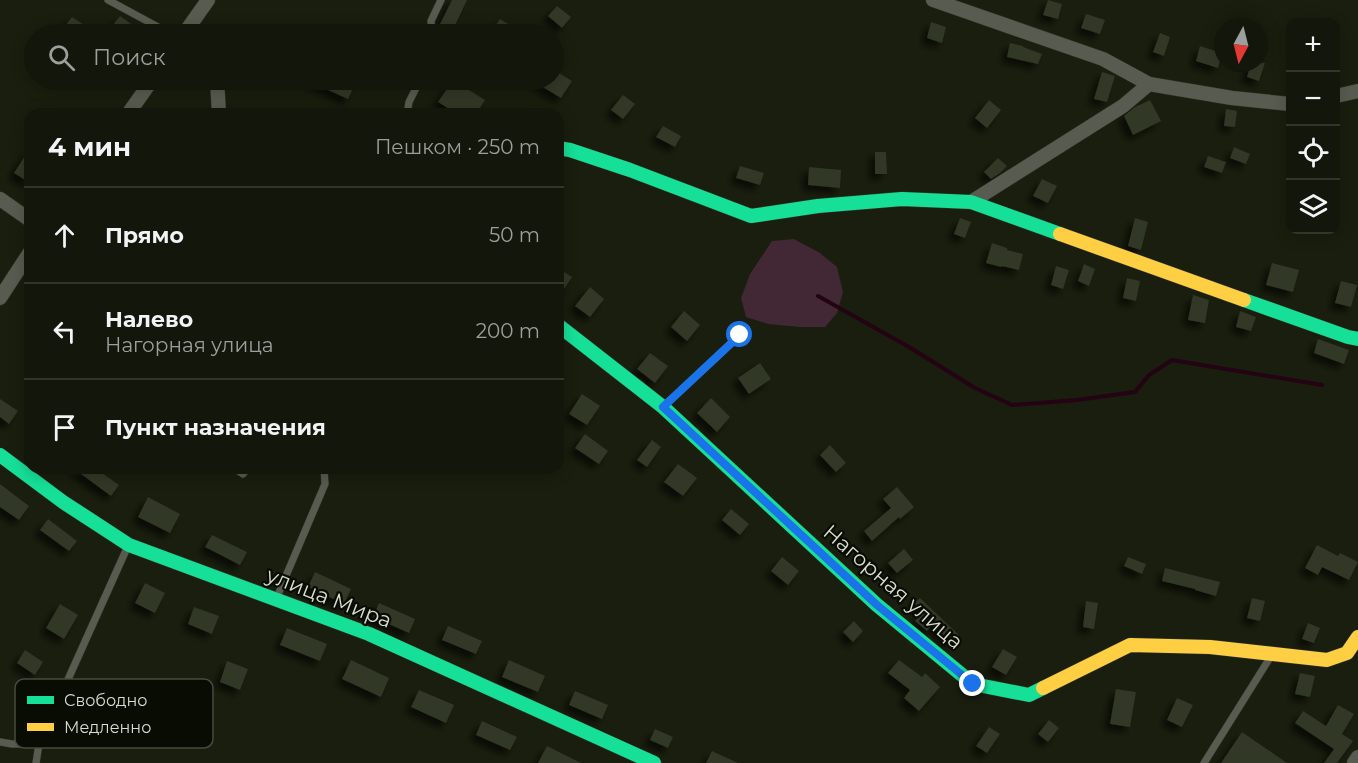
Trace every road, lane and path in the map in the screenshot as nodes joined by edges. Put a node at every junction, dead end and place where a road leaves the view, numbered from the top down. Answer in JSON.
{"nodes":[{"id":1,"x":108,"y":0,"type":"edge"},
{"id":2,"x":208,"y":0,"type":"edge"},
{"id":3,"x":441,"y":0,"type":"edge"},
{"id":4,"x":933,"y":0,"type":"edge"},
{"id":5,"x":152,"y":24,"type":"edge"},
{"id":6,"x":194,"y":24,"type":"edge"},
{"id":7,"x":431,"y":24,"type":"edge"},
{"id":8,"x":1149,"y":84,"type":"junction"},
{"id":9,"x":145,"y":90,"type":"edge"},
{"id":10,"x":218,"y":90,"type":"edge"},
{"id":11,"x":415,"y":90,"type":"edge"},
{"id":12,"x":1358,"y":91,"type":"edge"},
{"id":13,"x":1340,"y":95,"type":"edge"},
{"id":14,"x":1286,"y":104,"type":"edge"},
{"id":15,"x":132,"y":108,"type":"edge"},
{"id":16,"x":219,"y":108,"type":"edge"},
{"id":17,"x":408,"y":108,"type":"edge"},
{"id":18,"x":564,"y":149,"type":"edge"},
{"id":19,"x":0,"y":199,"type":"edge"},
{"id":20,"x":971,"y":202,"type":"junction"},
{"id":21,"x":24,"y":216,"type":"edge"},
{"id":22,"x":24,"y":261,"type":"edge"},
{"id":23,"x":0,"y":298,"type":"edge"},
{"id":24,"x":564,"y":330,"type":"edge"},
{"id":25,"x":740,"y":335,"type":"dead end"},
{"id":26,"x":1358,"y":339,"type":"edge"},
{"id":27,"x":663,"y":407,"type":"junction"},
{"id":28,"x":0,"y":455,"type":"edge"},
{"id":29,"x":324,"y":474,"type":"edge"},
{"id":30,"x":129,"y":545,"type":"junction"},
{"id":31,"x":276,"y":599,"type":"junction"},
{"id":32,"x":1358,"y":637,"type":"edge"},
{"id":33,"x":1272,"y":654,"type":"junction"},
{"id":34,"x":68,"y":679,"type":"edge"},
{"id":35,"x":0,"y":742,"type":"edge"},
{"id":36,"x":15,"y":744,"type":"edge"},
{"id":37,"x":38,"y":748,"type":"edge"},
{"id":38,"x":1358,"y":757,"type":"edge"},
{"id":39,"x":36,"y":763,"type":"edge"},
{"id":40,"x":654,"y":763,"type":"edge"},
{"id":41,"x":1204,"y":763,"type":"edge"},
{"id":42,"x":1354,"y":763,"type":"edge"}],
"edges":[{"from":1,"to":5,"type":"lane"},
{"from":2,"to":6,"type":"street"},
{"from":3,"to":7,"type":"lane"},
{"from":4,"to":8,"type":"street"},
{"from":8,"to":14,"type":"street"},
{"from":8,"to":20,"type":"street"},
{"from":9,"to":15,"type":"street"},
{"from":10,"to":16,"type":"street"},
{"from":11,"to":17,"type":"lane"},
{"from":12,"to":13,"type":"street"},
{"from":18,"to":20,"type":"street"},
{"from":19,"to":21,"type":"street"},
{"from":20,"to":26,"type":"street"},
{"from":22,"to":23,"type":"street"},
{"from":24,"to":27,"type":"street","name":"Нагорная улица"},
{"from":25,"to":27,"type":"lane"},
{"from":27,"to":33,"type":"street","name":"Нагорная улица"},
{"from":28,"to":30,"type":"street","name":"улица Мира"},
{"from":29,"to":31,"type":"lane"},
{"from":30,"to":31,"type":"street","name":"улица Мира"},
{"from":30,"to":34,"type":"lane"},
{"from":31,"to":40,"type":"street","name":"улица Мира"},
{"from":32,"to":33,"type":"street","name":"Нагорная улица"},
{"from":33,"to":41,"type":"lane"},
{"from":35,"to":36,"type":"lane"},
{"from":37,"to":39,"type":"lane"},
{"from":38,"to":42,"type":"street"}]}
